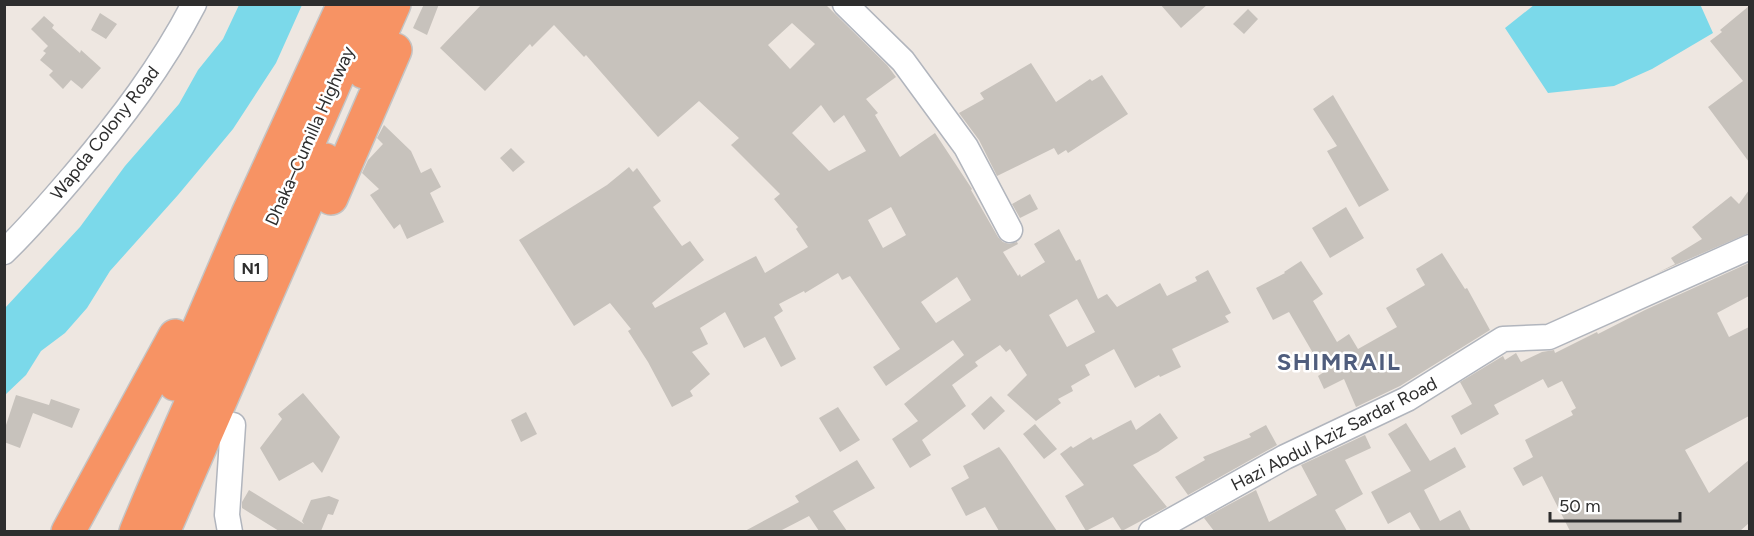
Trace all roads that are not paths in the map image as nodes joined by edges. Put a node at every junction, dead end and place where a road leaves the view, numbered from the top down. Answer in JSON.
{"nodes":[{"id":1,"x":194,"y":4,"type":"edge"},
{"id":2,"x":344,"y":4,"type":"edge"},
{"id":3,"x":368,"y":4,"type":"edge"},
{"id":4,"x":393,"y":4,"type":"edge"},
{"id":5,"x":414,"y":4,"type":"edge"},
{"id":6,"x":845,"y":4,"type":"edge"},
{"id":7,"x":248,"y":214,"type":"junction"},
{"id":8,"x":1010,"y":230,"type":"dead end"},
{"id":9,"x":1749,"y":247,"type":"edge"},
{"id":10,"x":4,"y":252,"type":"edge"},
{"id":11,"x":233,"y":425,"type":"junction"},
{"id":12,"x":68,"y":531,"type":"edge"},
{"id":13,"x":114,"y":531,"type":"edge"},
{"id":14,"x":136,"y":531,"type":"edge"},
{"id":15,"x":163,"y":531,"type":"edge"},
{"id":16,"x":184,"y":531,"type":"edge"},
{"id":17,"x":230,"y":531,"type":"edge"},
{"id":18,"x":1151,"y":531,"type":"edge"}],
"edges":[{"from":1,"to":10,"type":"street","name":"Wapda Colony Road"},
{"from":2,"to":7,"type":"highway"},
{"from":3,"to":14,"type":"highway","name":"Dhaka–Cumilla Highway","number":"N1"},
{"from":4,"to":15,"type":"highway","name":"Dhaka–Cumilla Highway","number":"N1"},
{"from":5,"to":11,"type":"highway"},
{"from":6,"to":8,"type":"street"},
{"from":7,"to":12,"type":"highway"},
{"from":7,"to":13,"type":"highway"},
{"from":9,"to":18,"type":"street","name":"Hazi Abdul Aziz Sardar Road"},
{"from":11,"to":16,"type":"highway"},
{"from":11,"to":17,"type":"street"}]}
